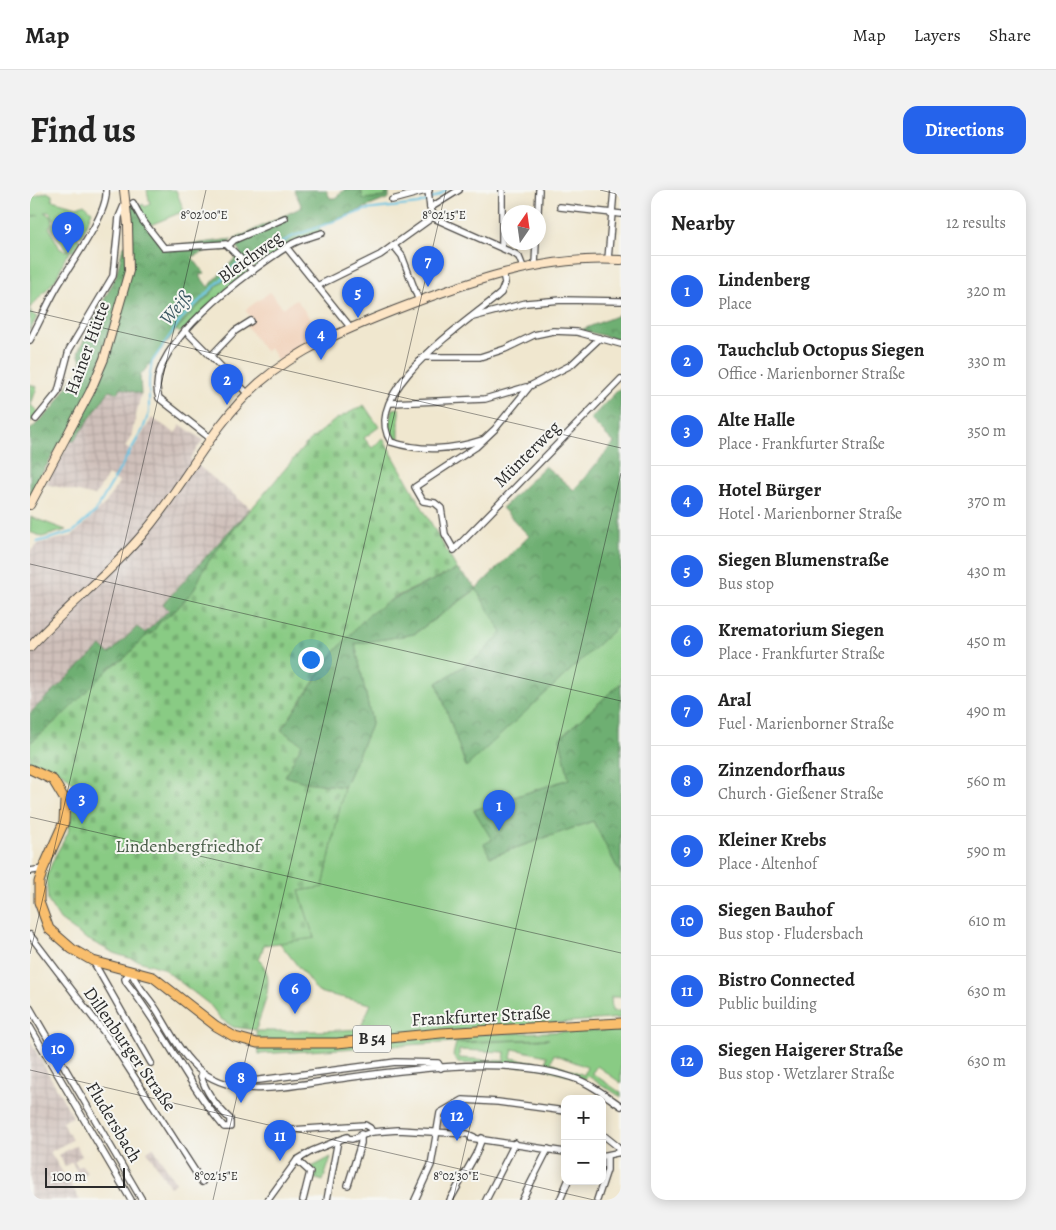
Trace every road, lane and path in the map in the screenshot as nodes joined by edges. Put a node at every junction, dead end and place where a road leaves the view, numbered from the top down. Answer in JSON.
{"nodes":[{"id":1,"x":106,"y":190,"type":"edge"},
{"id":2,"x":124,"y":190,"type":"edge"},
{"id":3,"x":459,"y":190,"type":"edge"},
{"id":4,"x":502,"y":190,"type":"edge"},
{"id":5,"x":539,"y":190,"type":"edge"},
{"id":6,"x":614,"y":190,"type":"edge"},
{"id":7,"x":428,"y":191,"type":"edge"},
{"id":8,"x":392,"y":200,"type":"dead end"},
{"id":9,"x":129,"y":203,"type":"junction"},
{"id":10,"x":502,"y":205,"type":"edge"},
{"id":11,"x":538,"y":205,"type":"edge"},
{"id":12,"x":429,"y":206,"type":"junction"},
{"id":13,"x":560,"y":207,"type":"dead end"},
{"id":14,"x":612,"y":213,"type":"junction"},
{"id":15,"x":621,"y":214,"type":"edge"},
{"id":16,"x":433,"y":217,"type":"junction"},
{"id":17,"x":285,"y":218,"type":"dead end"},
{"id":18,"x":322,"y":233,"type":"dead end"},
{"id":19,"x":229,"y":245,"type":"junction"},
{"id":20,"x":394,"y":246,"type":"junction"},
{"id":21,"x":287,"y":248,"type":"junction"},
{"id":22,"x":501,"y":248,"type":"edge"},
{"id":23,"x":506,"y":250,"type":"edge"},
{"id":24,"x":536,"y":250,"type":"edge"},
{"id":25,"x":608,"y":259,"type":"junction"},
{"id":26,"x":621,"y":260,"type":"edge"},
{"id":27,"x":535,"y":265,"type":"junction"},
{"id":28,"x":523,"y":268,"type":"junction"},
{"id":29,"x":253,"y":272,"type":"junction"},
{"id":30,"x":503,"y":273,"type":"junction"},
{"id":31,"x":318,"y":286,"type":"junction"},
{"id":32,"x":419,"y":301,"type":"junction"},
{"id":33,"x":621,"y":301,"type":"edge"},
{"id":34,"x":471,"y":318,"type":"junction"},
{"id":35,"x":251,"y":321,"type":"dead end"},
{"id":36,"x":351,"y":328,"type":"junction"},
{"id":37,"x":185,"y":330,"type":"junction"},
{"id":38,"x":600,"y":338,"type":"junction"},
{"id":39,"x":30,"y":340,"type":"edge"},
{"id":40,"x":621,"y":344,"type":"edge"},
{"id":41,"x":210,"y":356,"type":"junction"},
{"id":42,"x":423,"y":358,"type":"junction"},
{"id":43,"x":621,"y":379,"type":"edge"},
{"id":44,"x":530,"y":386,"type":"junction"},
{"id":45,"x":248,"y":394,"type":"junction"},
{"id":46,"x":391,"y":402,"type":"junction"},
{"id":47,"x":36,"y":419,"type":"dead end"},
{"id":48,"x":210,"y":438,"type":"junction"},
{"id":49,"x":484,"y":439,"type":"junction"},
{"id":50,"x":30,"y":505,"type":"edge"},
{"id":51,"x":30,"y":647,"type":"edge"},
{"id":52,"x":30,"y":769,"type":"edge"},
{"id":53,"x":43,"y":869,"type":"junction"},
{"id":54,"x":30,"y":872,"type":"edge"},
{"id":55,"x":30,"y":935,"type":"edge"},
{"id":56,"x":93,"y":961,"type":"junction"},
{"id":57,"x":131,"y":971,"type":"junction"},
{"id":58,"x":30,"y":1008,"type":"edge"},
{"id":59,"x":621,"y":1023,"type":"edge"},
{"id":60,"x":30,"y":1027,"type":"edge"},
{"id":61,"x":151,"y":1063,"type":"dead end"},
{"id":62,"x":441,"y":1068,"type":"junction"},
{"id":63,"x":202,"y":1073,"type":"junction"},
{"id":64,"x":238,"y":1086,"type":"junction"},
{"id":65,"x":621,"y":1106,"type":"edge"},
{"id":66,"x":561,"y":1110,"type":"edge"},
{"id":67,"x":292,"y":1130,"type":"dead end"},
{"id":68,"x":372,"y":1132,"type":"junction"},
{"id":69,"x":438,"y":1133,"type":"junction"},
{"id":70,"x":359,"y":1135,"type":"junction"},
{"id":71,"x":606,"y":1137,"type":"edge"},
{"id":72,"x":482,"y":1138,"type":"junction"},
{"id":73,"x":338,"y":1140,"type":"junction"},
{"id":74,"x":515,"y":1143,"type":"junction"},
{"id":75,"x":548,"y":1149,"type":"junction"},
{"id":76,"x":561,"y":1151,"type":"edge"},
{"id":77,"x":621,"y":1153,"type":"edge"},
{"id":78,"x":606,"y":1156,"type":"edge"},
{"id":79,"x":297,"y":1160,"type":"junction"},
{"id":80,"x":202,"y":1182,"type":"dead end"},
{"id":81,"x":348,"y":1185,"type":"dead end"},
{"id":82,"x":566,"y":1185,"type":"edge"},
{"id":83,"x":602,"y":1185,"type":"edge"},
{"id":84,"x":419,"y":1199,"type":"edge"},
{"id":85,"x":131,"y":1200,"type":"edge"},
{"id":86,"x":142,"y":1200,"type":"edge"},
{"id":87,"x":268,"y":1200,"type":"edge"},
{"id":88,"x":303,"y":1200,"type":"edge"},
{"id":89,"x":327,"y":1200,"type":"edge"},
{"id":90,"x":450,"y":1200,"type":"edge"},
{"id":91,"x":486,"y":1200,"type":"edge"},
{"id":92,"x":522,"y":1200,"type":"edge"},
{"id":93,"x":560,"y":1200,"type":"edge"},
{"id":94,"x":597,"y":1200,"type":"edge"}],
"edges":[{"from":1,"to":39,"type":"street"},
{"from":2,"to":9,"type":"main road","name":"Hainer Hütte"},
{"from":3,"to":12,"type":"street"},
{"from":4,"to":10,"type":"street"},
{"from":5,"to":11,"type":"street"},
{"from":6,"to":14,"type":"street"},
{"from":7,"to":8,"type":"street"},
{"from":7,"to":12,"type":"street"},
{"from":9,"to":19,"type":"street"},
{"from":9,"to":47,"type":"street"},
{"from":9,"to":50,"type":"main road","name":"Hainer Hütte"},
{"from":12,"to":16,"type":"street"},
{"from":13,"to":14,"type":"street"},
{"from":14,"to":15,"type":"street"},
{"from":14,"to":25,"type":"street"},
{"from":16,"to":20,"type":"street"},
{"from":16,"to":22,"type":"street"},
{"from":17,"to":19,"type":"street"},
{"from":18,"to":21,"type":"street","name":"Bleichweg"},
{"from":19,"to":29,"type":"street"},
{"from":20,"to":31,"type":"street"},
{"from":20,"to":32,"type":"street"},
{"from":21,"to":29,"type":"street","name":"Bleichweg"},
{"from":21,"to":31,"type":"street"},
{"from":23,"to":28,"type":"street"},
{"from":24,"to":27,"type":"street"},
{"from":25,"to":26,"type":"main road"},
{"from":25,"to":27,"type":"main road"},
{"from":27,"to":28,"type":"main road"},
{"from":28,"to":30,"type":"main road"},
{"from":29,"to":37,"type":"street","name":"Bleichweg"},
{"from":30,"to":32,"type":"main road"},
{"from":30,"to":34,"type":"street"},
{"from":31,"to":36,"type":"street"},
{"from":32,"to":36,"type":"main road"},
{"from":33,"to":34,"type":"street"},
{"from":34,"to":42,"type":"street"},
{"from":35,"to":41,"type":"street"},
{"from":36,"to":45,"type":"main road"},
{"from":37,"to":41,"type":"street"},
{"from":37,"to":48,"type":"street","name":"Bleichweg"},
{"from":38,"to":40,"type":"street"},
{"from":38,"to":42,"type":"street"},
{"from":38,"to":44,"type":"street"},
{"from":41,"to":45,"type":"street"},
{"from":42,"to":46,"type":"street"},
{"from":43,"to":49,"type":"street","name":"Münterweg"},
{"from":44,"to":46,"type":"street"},
{"from":44,"to":49,"type":"street"},
{"from":45,"to":48,"type":"main road"},
{"from":46,"to":49,"type":"street"},
{"from":48,"to":51,"type":"main road"},
{"from":52,"to":53,"type":"main road","name":"Frankfurter Straße","number":"B 54"},
{"from":53,"to":54,"type":"street"},
{"from":53,"to":56,"type":"main road","name":"Frankfurter Straße","number":"B 54"},
{"from":55,"to":80,"type":"street","name":"Dillenburger Straße"},
{"from":56,"to":57,"type":"main road","name":"Frankfurter Straße","number":"B 54"},
{"from":56,"to":61,"type":"street"},
{"from":57,"to":59,"type":"main road","name":"Frankfurter Straße","number":"B 54"},
{"from":57,"to":63,"type":"street"},
{"from":57,"to":63,"type":"street"},
{"from":58,"to":86,"type":"street","name":"Fludersbach"},
{"from":60,"to":85,"type":"street","name":"Fludersbach"},
{"from":62,"to":64,"type":"street"},
{"from":62,"to":64,"type":"street"},
{"from":62,"to":65,"type":"street"},
{"from":63,"to":64,"type":"street"},
{"from":66,"to":69,"type":"street"},
{"from":67,"to":68,"type":"street"},
{"from":68,"to":69,"type":"street"},
{"from":68,"to":70,"type":"street"},
{"from":69,"to":72,"type":"street"},
{"from":69,"to":84,"type":"street"},
{"from":70,"to":73,"type":"street"},
{"from":70,"to":81,"type":"street"},
{"from":71,"to":77,"type":"street"},
{"from":72,"to":74,"type":"street"},
{"from":72,"to":90,"type":"street"},
{"from":73,"to":79,"type":"street"},
{"from":73,"to":89,"type":"street"},
{"from":74,"to":75,"type":"street"},
{"from":74,"to":91,"type":"street"},
{"from":75,"to":76,"type":"street"},
{"from":75,"to":92,"type":"street"},
{"from":77,"to":78,"type":"street"},
{"from":79,"to":87,"type":"street"},
{"from":79,"to":88,"type":"street"},
{"from":82,"to":93,"type":"street"},
{"from":83,"to":94,"type":"street"}]}
